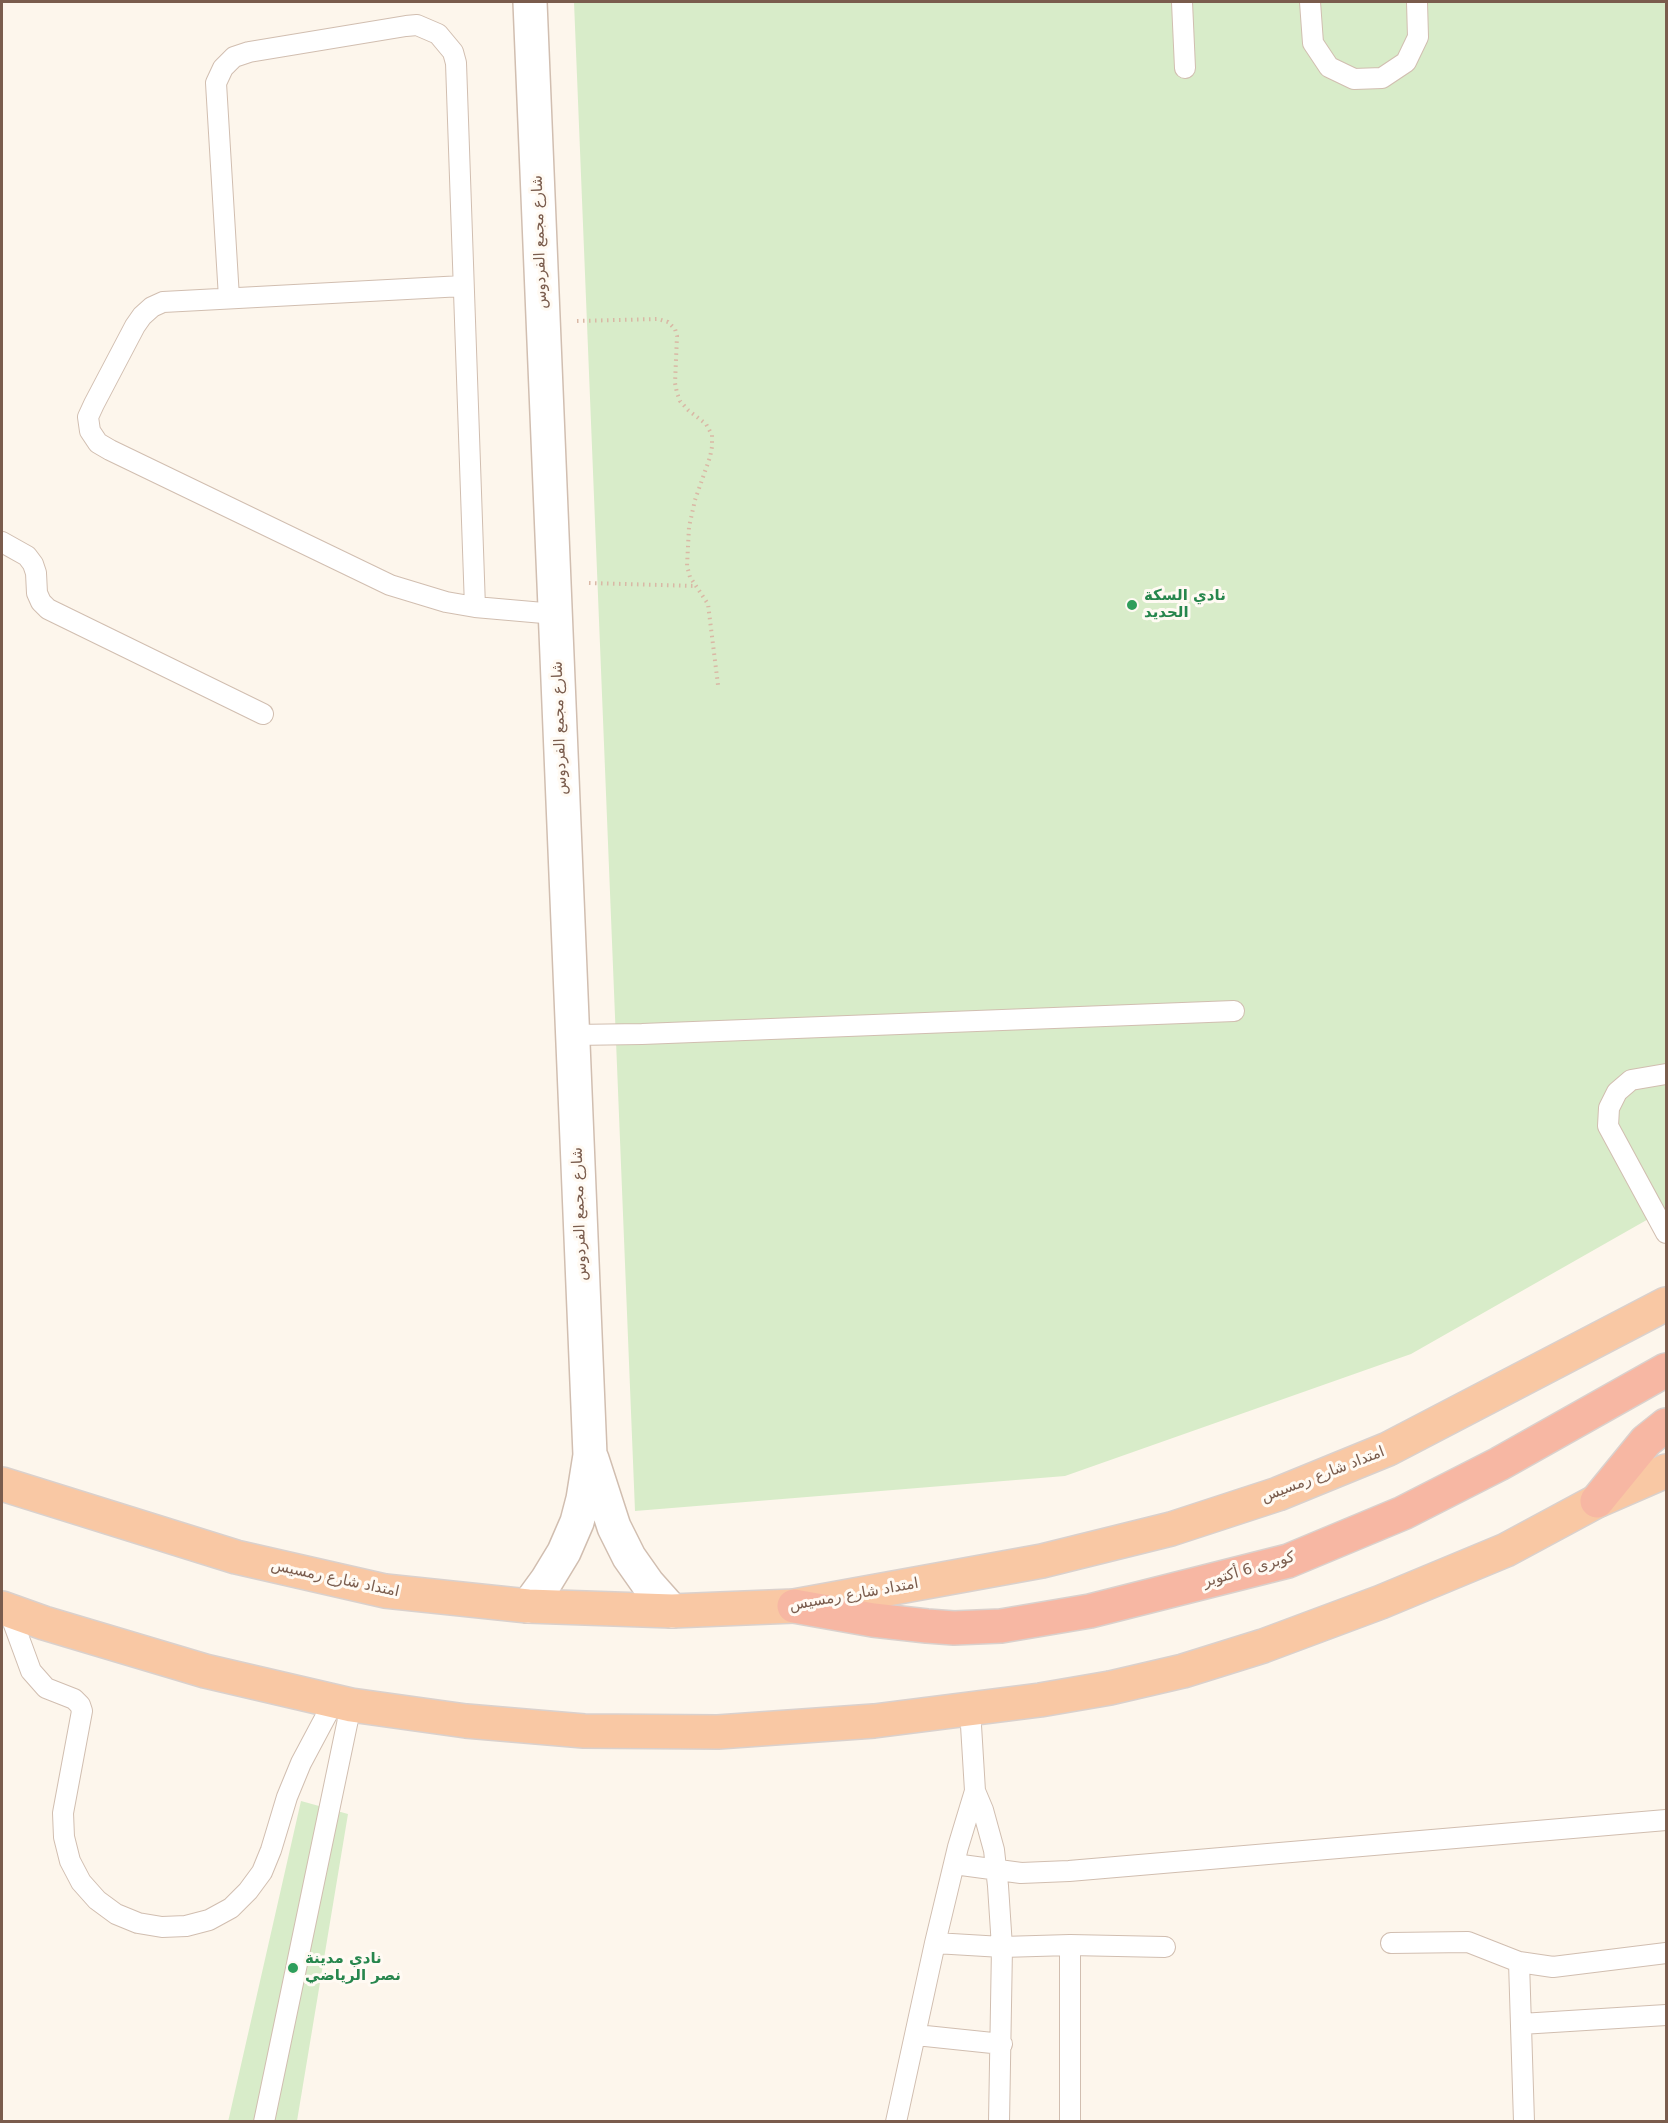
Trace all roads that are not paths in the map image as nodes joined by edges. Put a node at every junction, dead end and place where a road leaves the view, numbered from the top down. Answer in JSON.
{"nodes":[{"id":1,"x":530,"y":2,"type":"edge"},
{"id":2,"x":1182,"y":2,"type":"edge"},
{"id":3,"x":1310,"y":2,"type":"edge"},
{"id":4,"x":1417,"y":2,"type":"edge"},
{"id":5,"x":1185,"y":69,"type":"dead end"},
{"id":6,"x":464,"y":286,"type":"junction"},
{"id":7,"x":229,"y":298,"type":"junction"},
{"id":8,"x":2,"y":542,"type":"edge"},
{"id":9,"x":475,"y":607,"type":"junction"},
{"id":10,"x":555,"y":614,"type":"junction"},
{"id":11,"x":263,"y":714,"type":"dead end"},
{"id":12,"x":1234,"y":1011,"type":"dead end"},
{"id":13,"x":573,"y":1035,"type":"junction"},
{"id":14,"x":1666,"y":1074,"type":"edge"},
{"id":15,"x":1666,"y":1233,"type":"edge"},
{"id":16,"x":1666,"y":1304,"type":"edge"},
{"id":17,"x":1666,"y":1370,"type":"edge"},
{"id":18,"x":1666,"y":1425,"type":"edge"},
{"id":19,"x":590,"y":1455,"type":"junction"},
{"id":20,"x":1666,"y":1471,"type":"edge"},
{"id":21,"x":2,"y":1484,"type":"edge"},
{"id":22,"x":1598,"y":1501,"type":"junction"},
{"id":23,"x":528,"y":1606,"type":"junction"},
{"id":24,"x":794,"y":1606,"type":"junction"},
{"id":25,"x":5,"y":1610,"type":"edge"},
{"id":26,"x":672,"y":1611,"type":"junction"},
{"id":27,"x":343,"y":1703,"type":"junction"},
{"id":28,"x":970,"y":1709,"type":"junction"},
{"id":29,"x":975,"y":1791,"type":"junction"},
{"id":30,"x":1666,"y":1820,"type":"edge"},
{"id":31,"x":954,"y":1864,"type":"junction"},
{"id":32,"x":997,"y":1871,"type":"junction"},
{"id":33,"x":935,"y":1943,"type":"junction"},
{"id":34,"x":1391,"y":1943,"type":"dead end"},
{"id":35,"x":1070,"y":1945,"type":"junction"},
{"id":36,"x":1002,"y":1947,"type":"junction"},
{"id":37,"x":1165,"y":1947,"type":"dead end"},
{"id":38,"x":1666,"y":1953,"type":"edge"},
{"id":39,"x":1519,"y":1962,"type":"junction"},
{"id":40,"x":1666,"y":2015,"type":"edge"},
{"id":41,"x":1521,"y":2024,"type":"junction"},
{"id":42,"x":916,"y":2035,"type":"junction"},
{"id":43,"x":1002,"y":2044,"type":"junction"},
{"id":44,"x":264,"y":2121,"type":"edge"},
{"id":45,"x":896,"y":2121,"type":"edge"},
{"id":46,"x":999,"y":2121,"type":"edge"},
{"id":47,"x":1070,"y":2121,"type":"edge"},
{"id":48,"x":1524,"y":2121,"type":"edge"}],
"edges":[{"from":1,"to":10,"type":"street","name":"شارع مجمع الفردوس"},
{"from":2,"to":5,"type":"lane"},
{"from":3,"to":4,"type":"lane"},
{"from":6,"to":7,"type":"lane"},
{"from":6,"to":7,"type":"lane"},
{"from":6,"to":9,"type":"lane"},
{"from":7,"to":9,"type":"lane"},
{"from":8,"to":11,"type":"lane"},
{"from":9,"to":10,"type":"lane"},
{"from":10,"to":13,"type":"street","name":"شارع مجمع الفردوس"},
{"from":12,"to":13,"type":"lane"},
{"from":13,"to":19,"type":"street","name":"شارع مجمع الفردوس"},
{"from":14,"to":15,"type":"lane"},
{"from":16,"to":24,"type":"highway","name":"امتداد شارع رمسيس"},
{"from":17,"to":24,"type":"highway","name":"كوبرى 6 أكتوبر"},
{"from":18,"to":22,"type":"highway"},
{"from":19,"to":23,"type":"street","name":"شارع مجمع الفردوس"},
{"from":19,"to":26,"type":"street","name":"شارع مجمع الفردوس"},
{"from":20,"to":22,"type":"highway"},
{"from":21,"to":23,"type":"highway","name":"امتداد شارع رمسيس"},
{"from":22,"to":28,"type":"highway"},
{"from":23,"to":26,"type":"highway","name":"امتداد شارع رمسيس"},
{"from":24,"to":26,"type":"highway","name":"امتداد شارع رمسيس"},
{"from":25,"to":27,"type":"highway"},
{"from":25,"to":27,"type":"lane"},
{"from":27,"to":28,"type":"highway"},
{"from":27,"to":44,"type":"lane"},
{"from":28,"to":29,"type":"lane"},
{"from":29,"to":31,"type":"lane"},
{"from":29,"to":32,"type":"lane"},
{"from":30,"to":32,"type":"lane"},
{"from":31,"to":32,"type":"lane"},
{"from":31,"to":33,"type":"lane"},
{"from":32,"to":36,"type":"lane"},
{"from":33,"to":36,"type":"lane"},
{"from":33,"to":42,"type":"lane"},
{"from":34,"to":39,"type":"lane"},
{"from":35,"to":36,"type":"lane"},
{"from":35,"to":37,"type":"lane"},
{"from":35,"to":47,"type":"lane"},
{"from":36,"to":43,"type":"lane"},
{"from":38,"to":39,"type":"lane"},
{"from":39,"to":41,"type":"lane"},
{"from":40,"to":41,"type":"lane"},
{"from":41,"to":48,"type":"lane"},
{"from":42,"to":43,"type":"lane"},
{"from":42,"to":45,"type":"lane"},
{"from":43,"to":46,"type":"lane"}]}
